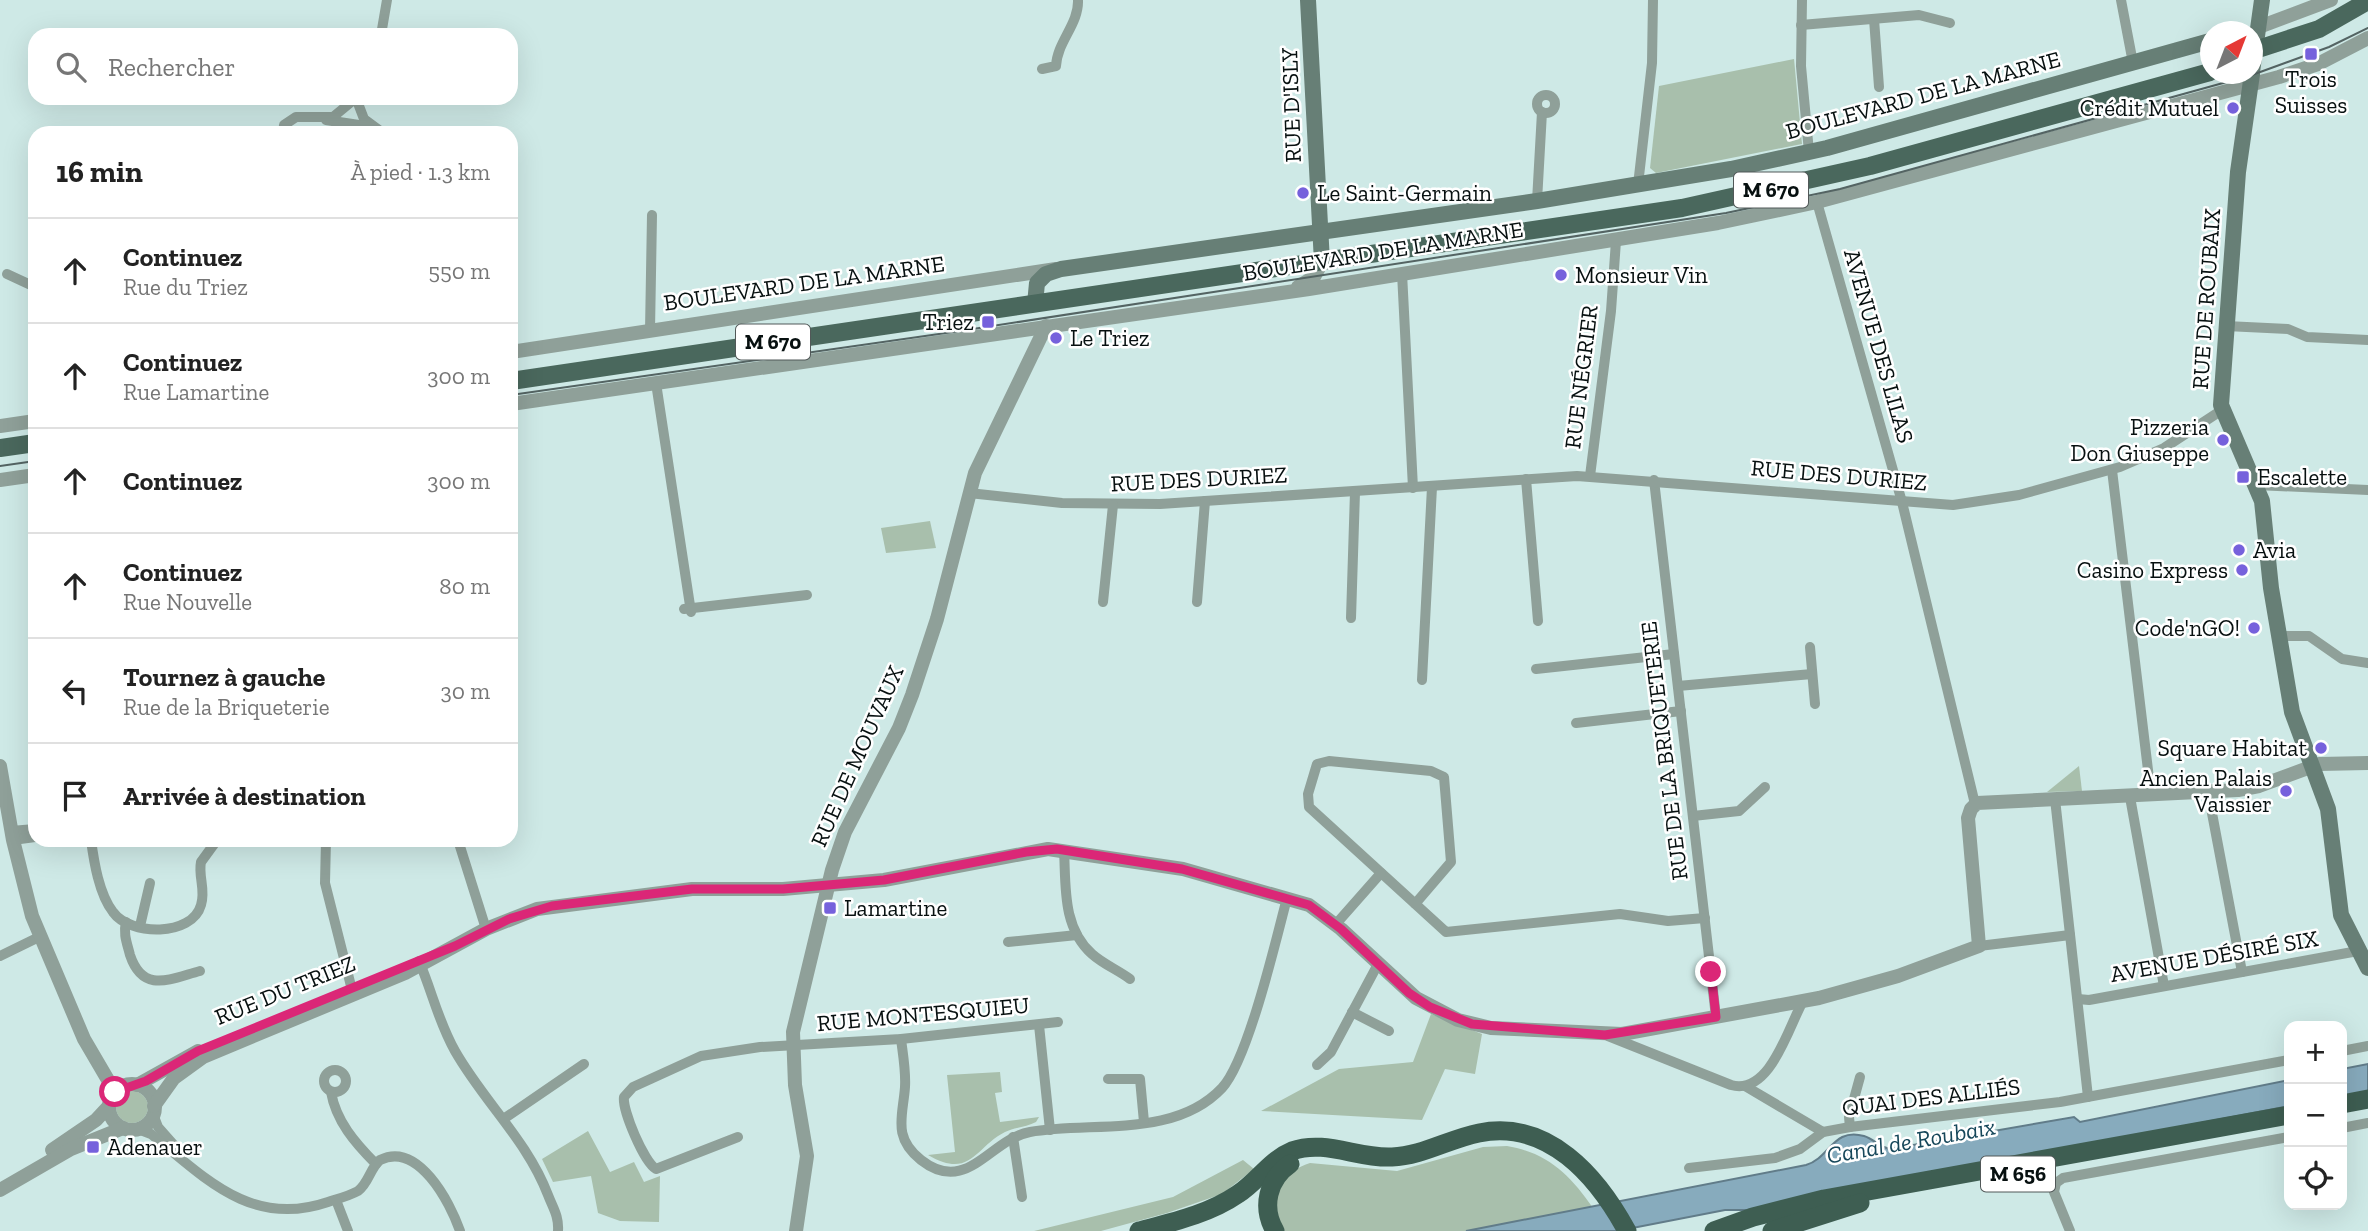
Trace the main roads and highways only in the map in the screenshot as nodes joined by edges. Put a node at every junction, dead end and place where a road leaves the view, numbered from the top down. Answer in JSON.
{"nodes":[{"id":1,"x":1308,"y":0,"type":"edge"},
{"id":2,"x":2262,"y":0,"type":"edge"},
{"id":3,"x":2368,"y":1,"type":"edge"},
{"id":4,"x":2368,"y":13,"type":"edge"},
{"id":5,"x":2255,"y":21,"type":"edge"},
{"id":6,"x":2200,"y":44,"type":"edge"},
{"id":7,"x":2263,"y":59,"type":"edge"},
{"id":8,"x":2263,"y":60,"type":"edge"},
{"id":9,"x":2200,"y":66,"type":"edge"},
{"id":10,"x":2200,"y":75,"type":"edge"},
{"id":11,"x":2250,"y":84,"type":"edge"},
{"id":12,"x":1321,"y":246,"type":"junction"},
{"id":13,"x":1034,"y":300,"type":"junction"},
{"id":14,"x":518,"y":371,"type":"edge"},
{"id":15,"x":518,"y":380,"type":"edge"},
{"id":16,"x":28,"y":444,"type":"edge"},
{"id":17,"x":0,"y":448,"type":"edge"},
{"id":18,"x":28,"y":452,"type":"edge"},
{"id":19,"x":0,"y":456,"type":"edge"},
{"id":20,"x":2368,"y":968,"type":"edge"},
{"id":21,"x":2368,"y":1099,"type":"edge"},
{"id":22,"x":2347,"y":1103,"type":"edge"},
{"id":23,"x":2368,"y":1110,"type":"edge"},
{"id":24,"x":2347,"y":1114,"type":"edge"},
{"id":25,"x":2284,"y":1116,"type":"edge"},
{"id":26,"x":2284,"y":1127,"type":"edge"},
{"id":27,"x":1590,"y":1183,"type":"junction"},
{"id":28,"x":1860,"y":1203,"type":"junction"},
{"id":29,"x":1139,"y":1231,"type":"edge"},
{"id":30,"x":1275,"y":1231,"type":"edge"},
{"id":31,"x":1618,"y":1231,"type":"edge"},
{"id":32,"x":1628,"y":1231,"type":"edge"},
{"id":33,"x":1714,"y":1231,"type":"edge"},
{"id":34,"x":1748,"y":1231,"type":"edge"},
{"id":35,"x":1772,"y":1231,"type":"edge"}],
"edges":[{"from":1,"to":12,"type":"main road","name":"RUE D'ISLY"},
{"from":2,"to":5,"type":"main road","name":"RUE DE ROUBAIX"},
{"from":3,"to":7,"type":"main road"},
{"from":4,"to":8,"type":"main road"},
{"from":6,"to":12,"type":"main road","name":"BOULEVARD DE LA MARNE"},
{"from":9,"to":12,"type":"main road","name":"BOULEVARD DE LA MARNE","number":"M 670"},
{"from":10,"to":12,"type":"main road","name":"BOULEVARD DE LA MARNE","number":"M 670"},
{"from":11,"to":20,"type":"main road","name":"RUE DE ROUBAIX"},
{"from":12,"to":13,"type":"main road","name":"BOULEVARD DE LA MARNE","number":"M 670"},
{"from":12,"to":13,"type":"main road","name":"BOULEVARD DE LA MARNE"},
{"from":13,"to":14,"type":"main road","name":"BOULEVARD DE LA MARNE","number":"M 670"},
{"from":13,"to":15,"type":"main road","name":"BOULEVARD DE LA MARNE","number":"M 670"},
{"from":16,"to":17,"type":"main road"},
{"from":18,"to":19,"type":"main road"},
{"from":21,"to":22,"type":"highway"},
{"from":23,"to":24,"type":"highway"},
{"from":25,"to":33,"type":"highway","number":"M 656"},
{"from":26,"to":28,"type":"highway","number":"M 656"},
{"from":27,"to":29,"type":"highway"},
{"from":27,"to":30,"type":"highway"},
{"from":27,"to":31,"type":"highway"},
{"from":27,"to":32,"type":"highway"},
{"from":28,"to":34,"type":"highway","number":"M 656"},
{"from":28,"to":35,"type":"highway"}]}
